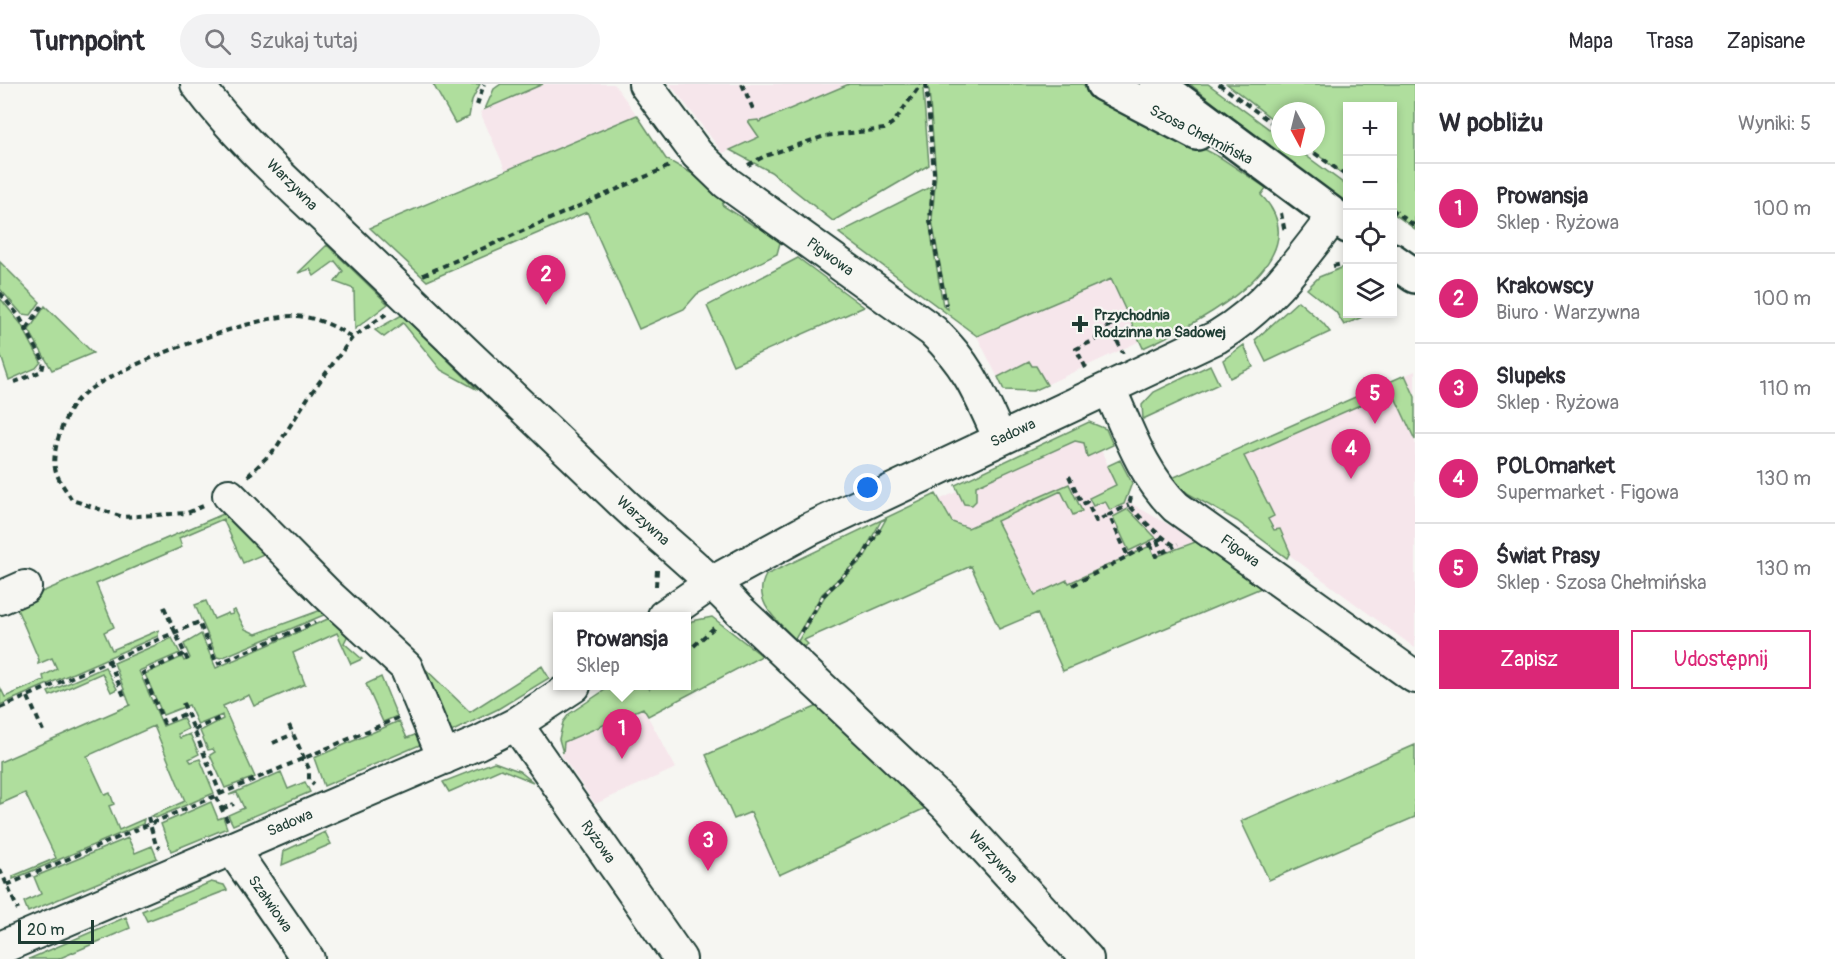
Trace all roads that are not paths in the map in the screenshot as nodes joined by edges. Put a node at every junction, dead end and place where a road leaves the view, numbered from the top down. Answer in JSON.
{"nodes":[{"id":1,"x":197,"y":84,"type":"edge"},
{"id":2,"x":645,"y":84,"type":"edge"},
{"id":3,"x":1103,"y":84,"type":"edge"},
{"id":4,"x":1157,"y":84,"type":"edge"},
{"id":5,"x":1268,"y":169,"type":"junction"},
{"id":6,"x":1341,"y":221,"type":"edge"},
{"id":7,"x":1397,"y":263,"type":"edge"},
{"id":8,"x":1415,"y":276,"type":"edge"},
{"id":9,"x":1098,"y":378,"type":"junction"},
{"id":10,"x":1000,"y":439,"type":"junction"},
{"id":11,"x":229,"y":495,"type":"road end"},
{"id":12,"x":713,"y":582,"type":"junction"},
{"id":13,"x":659,"y":606,"type":"edge"},
{"id":14,"x":1415,"y":677,"type":"edge"},
{"id":15,"x":568,"y":690,"type":"edge"},
{"id":16,"x":516,"y":724,"type":"junction"},
{"id":17,"x":444,"y":758,"type":"junction"},
{"id":18,"x":232,"y":849,"type":"junction"},
{"id":19,"x":0,"y":948,"type":"edge"},
{"id":20,"x":308,"y":959,"type":"edge"},
{"id":21,"x":680,"y":959,"type":"edge"},
{"id":22,"x":1087,"y":959,"type":"edge"}],
"edges":[{"from":1,"to":12,"type":"street","name":"Warzywna"},
{"from":2,"to":10,"type":"street","name":"Pigwowa"},
{"from":3,"to":5,"type":"main road","name":"Szosa Chełmińska"},
{"from":4,"to":5,"type":"main road","name":"Szosa Chełmińska"},
{"from":5,"to":6,"type":"main road","name":"Szosa Chełmińska"},
{"from":6,"to":9,"type":"street","name":"Sadowa"},
{"from":7,"to":8,"type":"main road"},
{"from":9,"to":10,"type":"street","name":"Sadowa"},
{"from":9,"to":14,"type":"street","name":"Figowa"},
{"from":10,"to":12,"type":"street","name":"Sadowa"},
{"from":11,"to":17,"type":"street"},
{"from":12,"to":13,"type":"street","name":"Sadowa"},
{"from":12,"to":22,"type":"street","name":"Warzywna"},
{"from":15,"to":16,"type":"street","name":"Sadowa"},
{"from":16,"to":17,"type":"street","name":"Sadowa"},
{"from":16,"to":21,"type":"street","name":"Ryżowa"},
{"from":17,"to":18,"type":"street","name":"Sadowa"},
{"from":18,"to":19,"type":"street","name":"Sadowa"},
{"from":18,"to":20,"type":"street","name":"Szałwiowa"}]}
